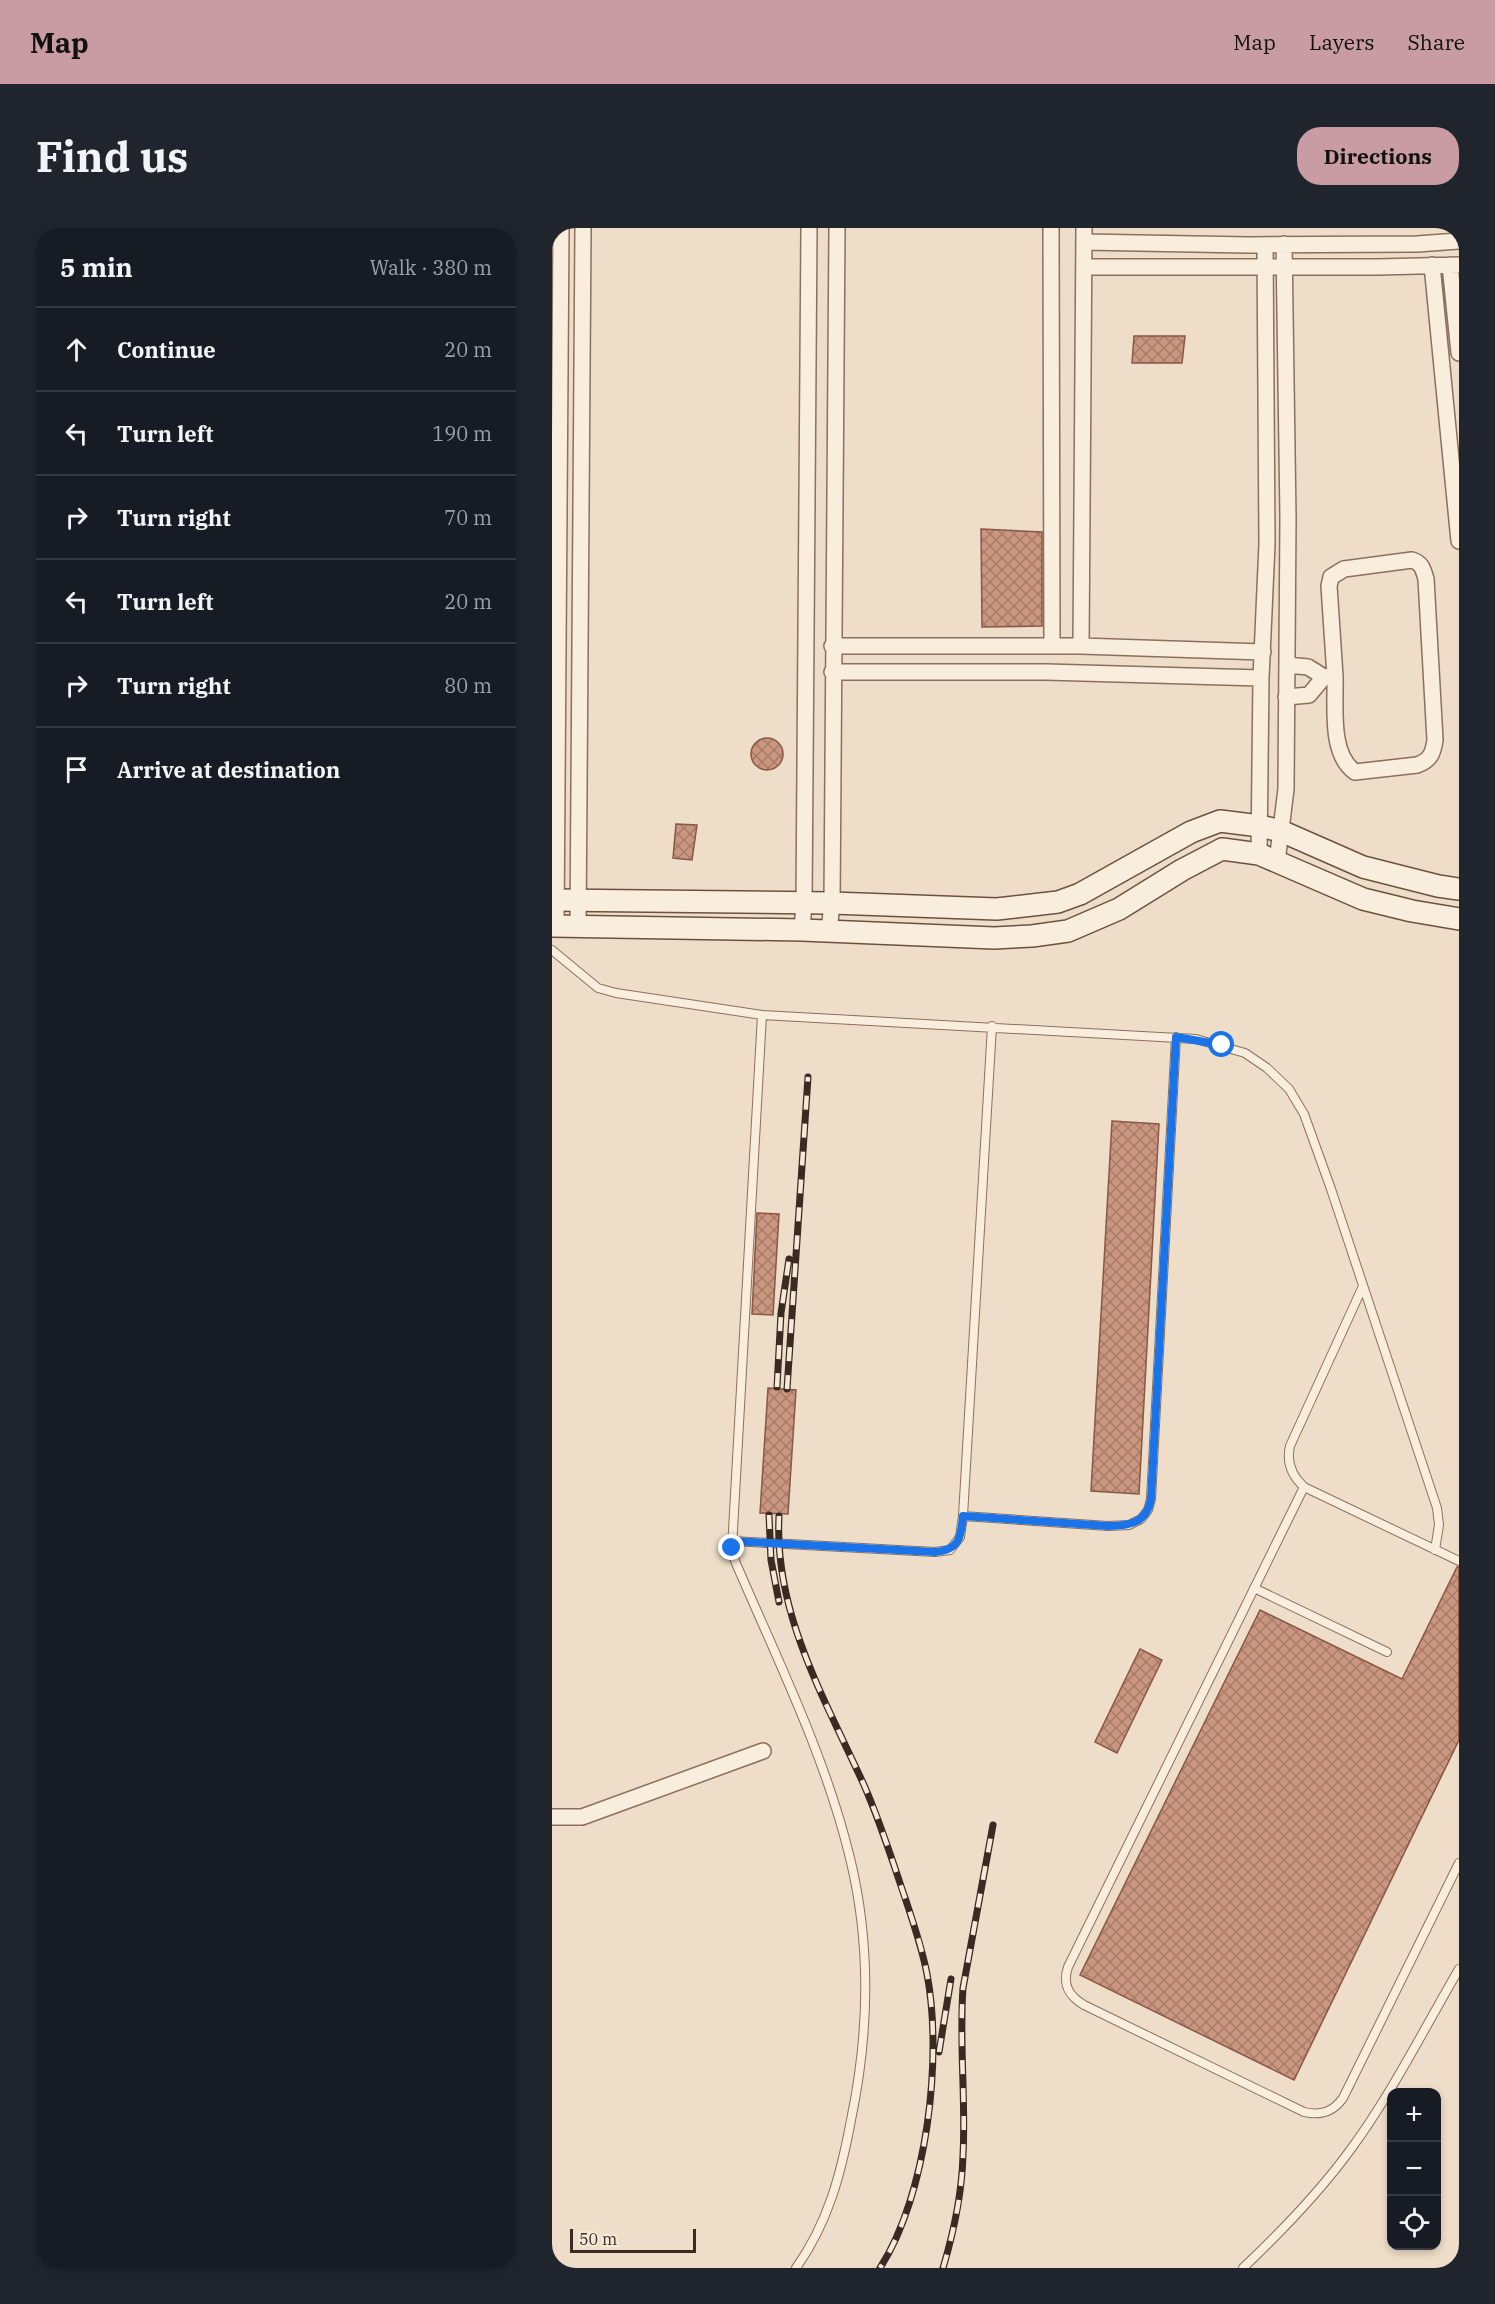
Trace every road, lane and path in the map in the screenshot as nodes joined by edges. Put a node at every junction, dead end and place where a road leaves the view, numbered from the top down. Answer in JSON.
{"nodes":[{"id":1,"x":561,"y":228,"type":"edge"},
{"id":2,"x":584,"y":228,"type":"edge"},
{"id":3,"x":809,"y":228,"type":"edge"},
{"id":4,"x":837,"y":228,"type":"edge"},
{"id":5,"x":1051,"y":228,"type":"edge"},
{"id":6,"x":1084,"y":235,"type":"edge"},
{"id":7,"x":1459,"y":241,"type":"edge"},
{"id":8,"x":1284,"y":244,"type":"junction"},
{"id":9,"x":1266,"y":245,"type":"junction"},
{"id":10,"x":1432,"y":265,"type":"junction"},
{"id":11,"x":1455,"y":265,"type":"edge"},
{"id":12,"x":1267,"y":266,"type":"junction"},
{"id":13,"x":1285,"y":266,"type":"junction"},
{"id":14,"x":1084,"y":267,"type":"junction"},
{"id":15,"x":1459,"y":352,"type":"edge"},
{"id":16,"x":1459,"y":541,"type":"edge"},
{"id":17,"x":555,"y":644,"type":"edge"},
{"id":18,"x":1052,"y":645,"type":"junction"},
{"id":19,"x":832,"y":646,"type":"junction"},
{"id":20,"x":1081,"y":646,"type":"junction"},
{"id":21,"x":1263,"y":652,"type":"junction"},
{"id":22,"x":1287,"y":665,"type":"junction"},
{"id":23,"x":555,"y":667,"type":"edge"},
{"id":24,"x":832,"y":672,"type":"junction"},
{"id":25,"x":1329,"y":676,"type":"junction"},
{"id":26,"x":1261,"y":678,"type":"junction"},
{"id":27,"x":1286,"y":697,"type":"junction"},
{"id":28,"x":1260,"y":826,"type":"junction"},
{"id":29,"x":1281,"y":831,"type":"junction"},
{"id":30,"x":1268,"y":858,"type":"junction"},
{"id":31,"x":1459,"y":889,"type":"edge"},
{"id":32,"x":554,"y":900,"type":"edge"},
{"id":33,"x":579,"y":902,"type":"junction"},
{"id":34,"x":804,"y":903,"type":"junction"},
{"id":35,"x":832,"y":903,"type":"junction"},
{"id":36,"x":1459,"y":919,"type":"edge"},
{"id":37,"x":554,"y":926,"type":"edge"},
{"id":38,"x":578,"y":927,"type":"junction"},
{"id":39,"x":802,"y":930,"type":"junction"},
{"id":40,"x":829,"y":932,"type":"junction"},
{"id":41,"x":552,"y":950,"type":"edge"},
{"id":42,"x":762,"y":1015,"type":"junction"},
{"id":43,"x":992,"y":1026,"type":"junction"},
{"id":44,"x":1176,"y":1037,"type":"junction"},
{"id":45,"x":1363,"y":1286,"type":"junction"},
{"id":46,"x":1304,"y":1487,"type":"junction"},
{"id":47,"x":963,"y":1516,"type":"junction"},
{"id":48,"x":732,"y":1541,"type":"junction"},
{"id":49,"x":1435,"y":1550,"type":"junction"},
{"id":50,"x":1459,"y":1561,"type":"edge"},
{"id":51,"x":1254,"y":1588,"type":"junction"},
{"id":52,"x":1387,"y":1653,"type":"dead end"},
{"id":53,"x":763,"y":1751,"type":"dead end"},
{"id":54,"x":552,"y":1817,"type":"edge"},
{"id":55,"x":1459,"y":1863,"type":"edge"},
{"id":56,"x":1459,"y":1969,"type":"edge"},
{"id":57,"x":796,"y":2268,"type":"edge"},
{"id":58,"x":1243,"y":2268,"type":"edge"}],
"edges":[{"from":1,"to":17,"type":"street"},
{"from":2,"to":33,"type":"street"},
{"from":3,"to":34,"type":"street"},
{"from":4,"to":19,"type":"street"},
{"from":5,"to":18,"type":"street"},
{"from":6,"to":9,"type":"street"},
{"from":6,"to":14,"type":"street"},
{"from":7,"to":8,"type":"street"},
{"from":8,"to":9,"type":"street"},
{"from":8,"to":13,"type":"street"},
{"from":9,"to":12,"type":"street"},
{"from":10,"to":11,"type":"street"},
{"from":10,"to":13,"type":"street"},
{"from":10,"to":16,"type":"street"},
{"from":11,"to":15,"type":"street"},
{"from":12,"to":13,"type":"street"},
{"from":12,"to":14,"type":"street"},
{"from":12,"to":21,"type":"street"},
{"from":13,"to":22,"type":"street"},
{"from":14,"to":20,"type":"street"},
{"from":17,"to":23,"type":"street"},
{"from":18,"to":19,"type":"street"},
{"from":18,"to":20,"type":"street"},
{"from":19,"to":24,"type":"street"},
{"from":20,"to":21,"type":"street"},
{"from":21,"to":26,"type":"street"},
{"from":22,"to":25,"type":"street"},
{"from":22,"to":27,"type":"street"},
{"from":23,"to":32,"type":"street"},
{"from":24,"to":26,"type":"street"},
{"from":24,"to":35,"type":"street"},
{"from":25,"to":25,"type":"street"},
{"from":25,"to":27,"type":"street"},
{"from":26,"to":28,"type":"street"},
{"from":27,"to":29,"type":"street"},
{"from":28,"to":29,"type":"street"},
{"from":28,"to":30,"type":"street"},
{"from":28,"to":35,"type":"street"},
{"from":29,"to":30,"type":"street"},
{"from":29,"to":31,"type":"street"},
{"from":30,"to":36,"type":"street"},
{"from":30,"to":40,"type":"street"},
{"from":32,"to":33,"type":"street"},
{"from":32,"to":37,"type":"street"},
{"from":33,"to":34,"type":"street"},
{"from":33,"to":38,"type":"street"},
{"from":34,"to":35,"type":"street"},
{"from":34,"to":39,"type":"street"},
{"from":35,"to":40,"type":"street"},
{"from":37,"to":38,"type":"street"},
{"from":38,"to":39,"type":"street"},
{"from":39,"to":40,"type":"street"},
{"from":41,"to":42,"type":"lane"},
{"from":42,"to":43,"type":"lane"},
{"from":42,"to":48,"type":"lane"},
{"from":43,"to":44,"type":"lane"},
{"from":43,"to":47,"type":"lane"},
{"from":44,"to":45,"type":"lane"},
{"from":44,"to":47,"type":"lane"},
{"from":45,"to":46,"type":"lane"},
{"from":45,"to":49,"type":"lane"},
{"from":46,"to":49,"type":"lane"},
{"from":46,"to":51,"type":"lane"},
{"from":47,"to":48,"type":"lane"},
{"from":48,"to":57,"type":"lane"},
{"from":49,"to":50,"type":"lane"},
{"from":51,"to":52,"type":"lane"},
{"from":51,"to":55,"type":"lane"},
{"from":53,"to":54,"type":"street"},
{"from":56,"to":58,"type":"lane"}]}
